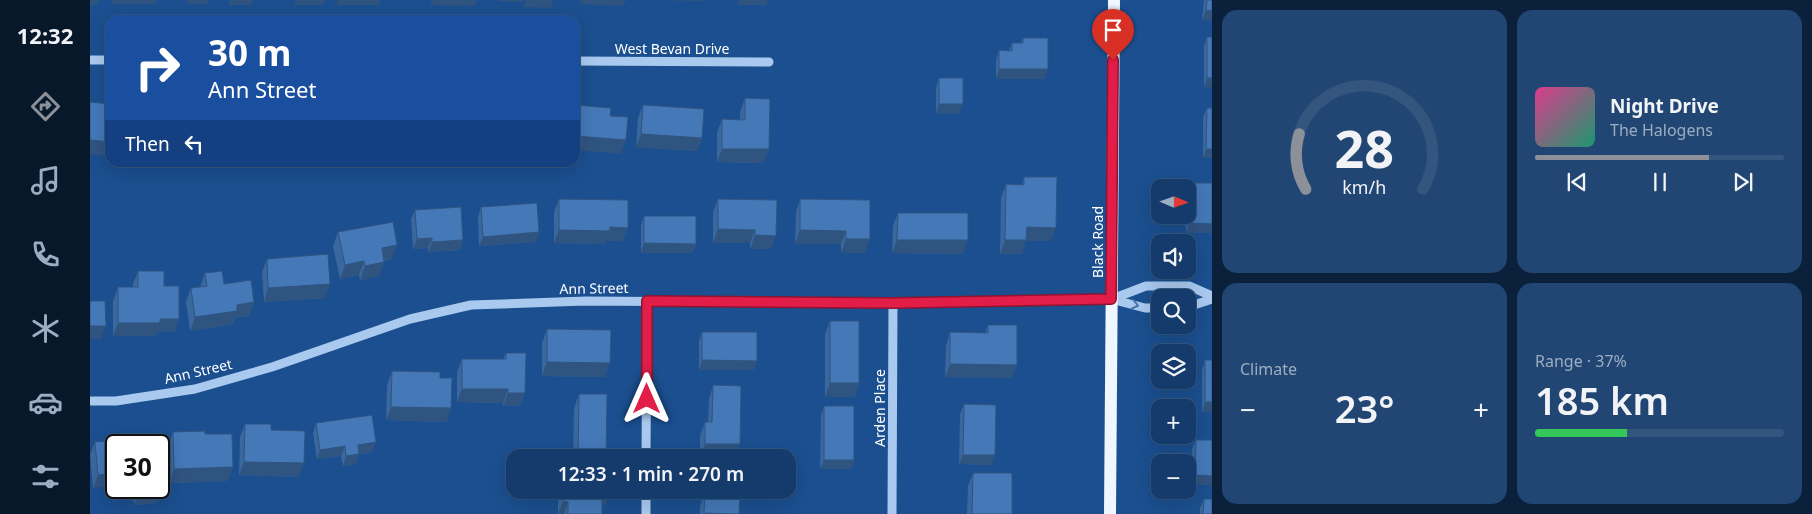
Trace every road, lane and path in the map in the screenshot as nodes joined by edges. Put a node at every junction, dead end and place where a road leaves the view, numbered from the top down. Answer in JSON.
{"nodes":[{"id":1,"x":1114,"y":0,"type":"edge"},
{"id":2,"x":90,"y":60,"type":"edge"},
{"id":3,"x":105,"y":60,"type":"edge"},
{"id":4,"x":580,"y":61,"type":"edge"},
{"id":5,"x":769,"y":62,"type":"dead end"},
{"id":6,"x":1212,"y":297,"type":"edge"},
{"id":7,"x":1111,"y":299,"type":"junction"},
{"id":8,"x":647,"y":301,"type":"junction"},
{"id":9,"x":893,"y":303,"type":"junction"},
{"id":10,"x":1196,"y":304,"type":"edge"},
{"id":11,"x":1151,"y":308,"type":"edge"},
{"id":12,"x":90,"y":401,"type":"edge"},
{"id":13,"x":646,"y":449,"type":"edge"},
{"id":14,"x":646,"y":499,"type":"edge"},
{"id":15,"x":646,"y":514,"type":"edge"},
{"id":16,"x":892,"y":514,"type":"edge"},
{"id":17,"x":1110,"y":514,"type":"edge"}],
"edges":[{"from":1,"to":7,"type":"main road","name":"Black Road"},
{"from":2,"to":3,"type":"street"},
{"from":4,"to":5,"type":"street","name":"West Bevan Drive"},
{"from":6,"to":7,"type":"street","name":"Ann Street"},
{"from":6,"to":10,"type":"street","name":"Ann Street"},
{"from":7,"to":9,"type":"street","name":"Ann Street"},
{"from":7,"to":11,"type":"street","name":"Ann Street","one_way":true},
{"from":7,"to":17,"type":"main road","name":"Black Road"},
{"from":8,"to":9,"type":"street","name":"Ann Street"},
{"from":8,"to":12,"type":"street","name":"Ann Street"},
{"from":8,"to":13,"type":"street"},
{"from":9,"to":16,"type":"street","name":"Arden Place"},
{"from":14,"to":15,"type":"street"}]}
